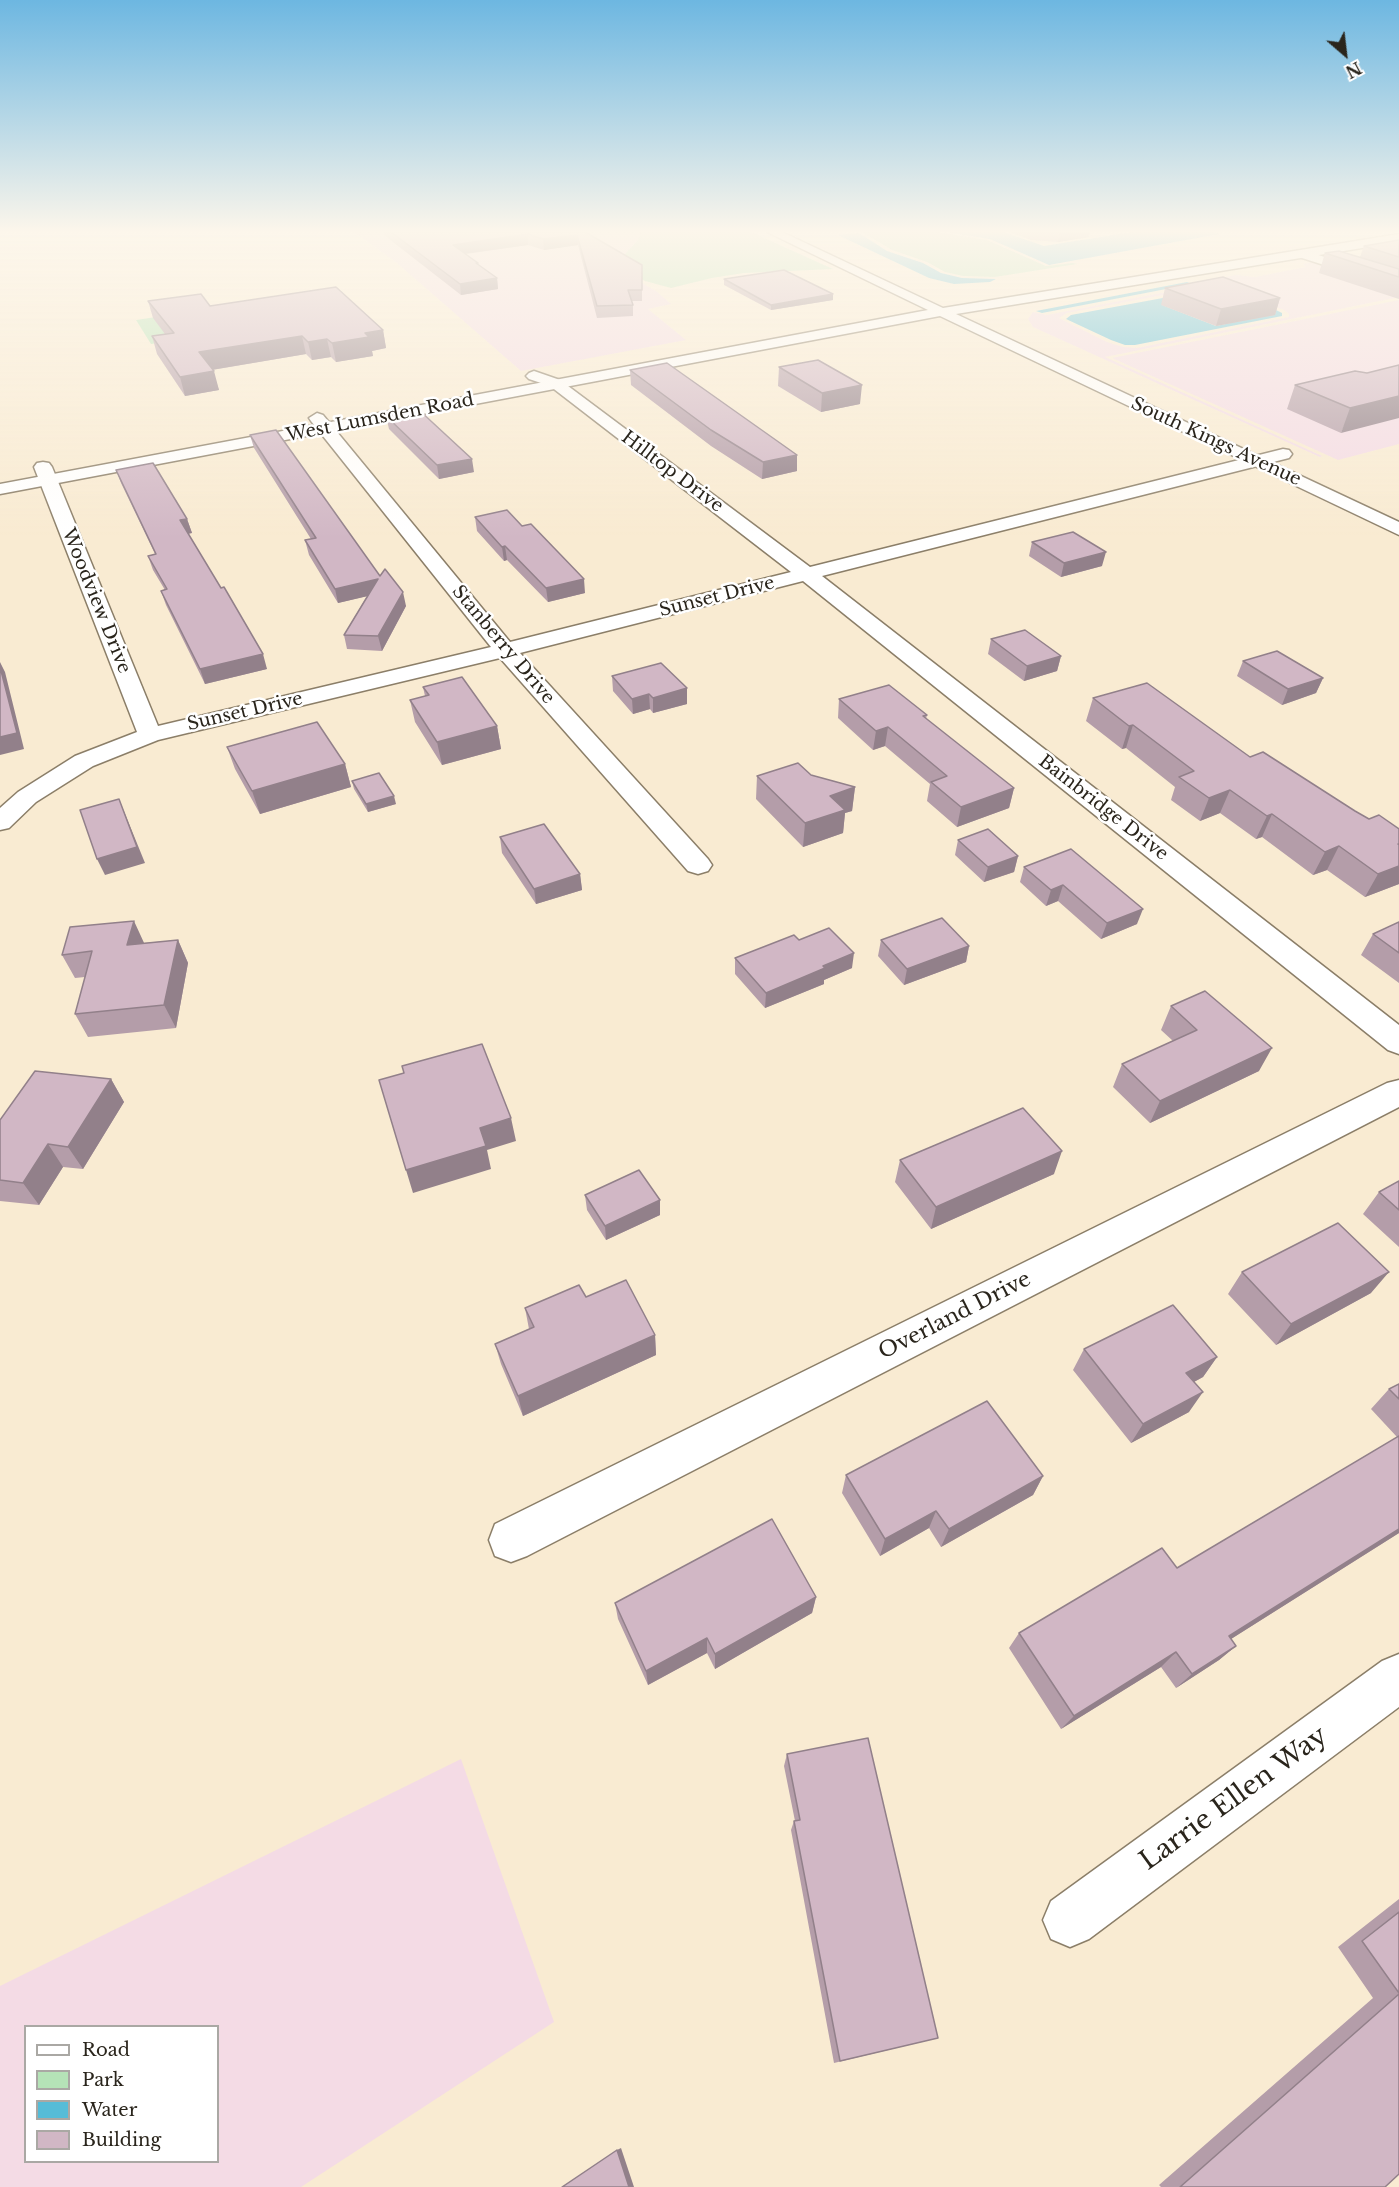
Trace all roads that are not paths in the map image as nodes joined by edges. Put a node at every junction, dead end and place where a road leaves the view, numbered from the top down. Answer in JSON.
{"nodes":[{"id":1,"x":751,"y":334,"type":"edge"},
{"id":2,"x":804,"y":334,"type":"edge"},
{"id":3,"x":1006,"y":334,"type":"edge"},
{"id":4,"x":534,"y":376,"type":"junction"},
{"id":5,"x":555,"y":383,"type":"junction"},
{"id":6,"x":321,"y":423,"type":"junction"},
{"id":7,"x":1259,"y":453,"type":"junction"},
{"id":8,"x":1283,"y":454,"type":"joint"},
{"id":9,"x":1304,"y":464,"type":"dead end"},
{"id":10,"x":45,"y":474,"type":"junction"},
{"id":11,"x":0,"y":475,"type":"edge"},
{"id":12,"x":0,"y":489,"type":"edge"},
{"id":13,"x":1399,"y":529,"type":"edge"},
{"id":14,"x":807,"y":574,"type":"junction"},
{"id":15,"x":505,"y":650,"type":"junction"},
{"id":16,"x":150,"y":735,"type":"junction"},
{"id":17,"x":0,"y":822,"type":"edge"},
{"id":18,"x":698,"y":865,"type":"dead end"},
{"id":19,"x":1399,"y":1042,"type":"edge"},
{"id":20,"x":1399,"y":1092,"type":"edge"},
{"id":21,"x":511,"y":1540,"type":"dead end"},
{"id":22,"x":1399,"y":1678,"type":"edge"},
{"id":23,"x":1070,"y":1920,"type":"dead end"}],
"edges":[{"from":1,"to":4,"type":"main road","name":"West Lumsden Road"},
{"from":2,"to":5,"type":"main road","name":"West Lumsden Road"},
{"from":3,"to":7,"type":"main road","name":"South Kings Avenue"},
{"from":4,"to":5,"type":"main road","name":"Hilltop Drive"},
{"from":4,"to":6,"type":"main road","name":"West Lumsden Road"},
{"from":5,"to":6,"type":"main road","name":"West Lumsden Road"},
{"from":5,"to":14,"type":"main road","name":"Hilltop Drive"},
{"from":6,"to":10,"type":"main road","name":"West Lumsden Road"},
{"from":6,"to":15,"type":"main road","name":"Stanberry Drive"},
{"from":7,"to":8,"type":"main road","name":"Sunset Drive"},
{"from":7,"to":13,"type":"main road","name":"South Kings Avenue"},
{"from":7,"to":14,"type":"main road","name":"Sunset Drive"},
{"from":8,"to":9,"type":"main road","name":"South Kings Avenue"},
{"from":10,"to":11,"type":"main road","name":"West Lumsden Road"},
{"from":10,"to":12,"type":"main road","name":"West Lumsden Road"},
{"from":10,"to":16,"type":"main road","name":"Woodview Drive"},
{"from":14,"to":15,"type":"main road","name":"Sunset Drive"},
{"from":14,"to":19,"type":"main road","name":"Bainbridge Drive"},
{"from":15,"to":16,"type":"main road","name":"Sunset Drive"},
{"from":15,"to":18,"type":"main road","name":"Stanberry Drive"},
{"from":16,"to":17,"type":"main road","name":"Sunset Drive"},
{"from":20,"to":21,"type":"main road","name":"Overland Drive"},
{"from":22,"to":23,"type":"main road","name":"Larrie Ellen Way"}]}
